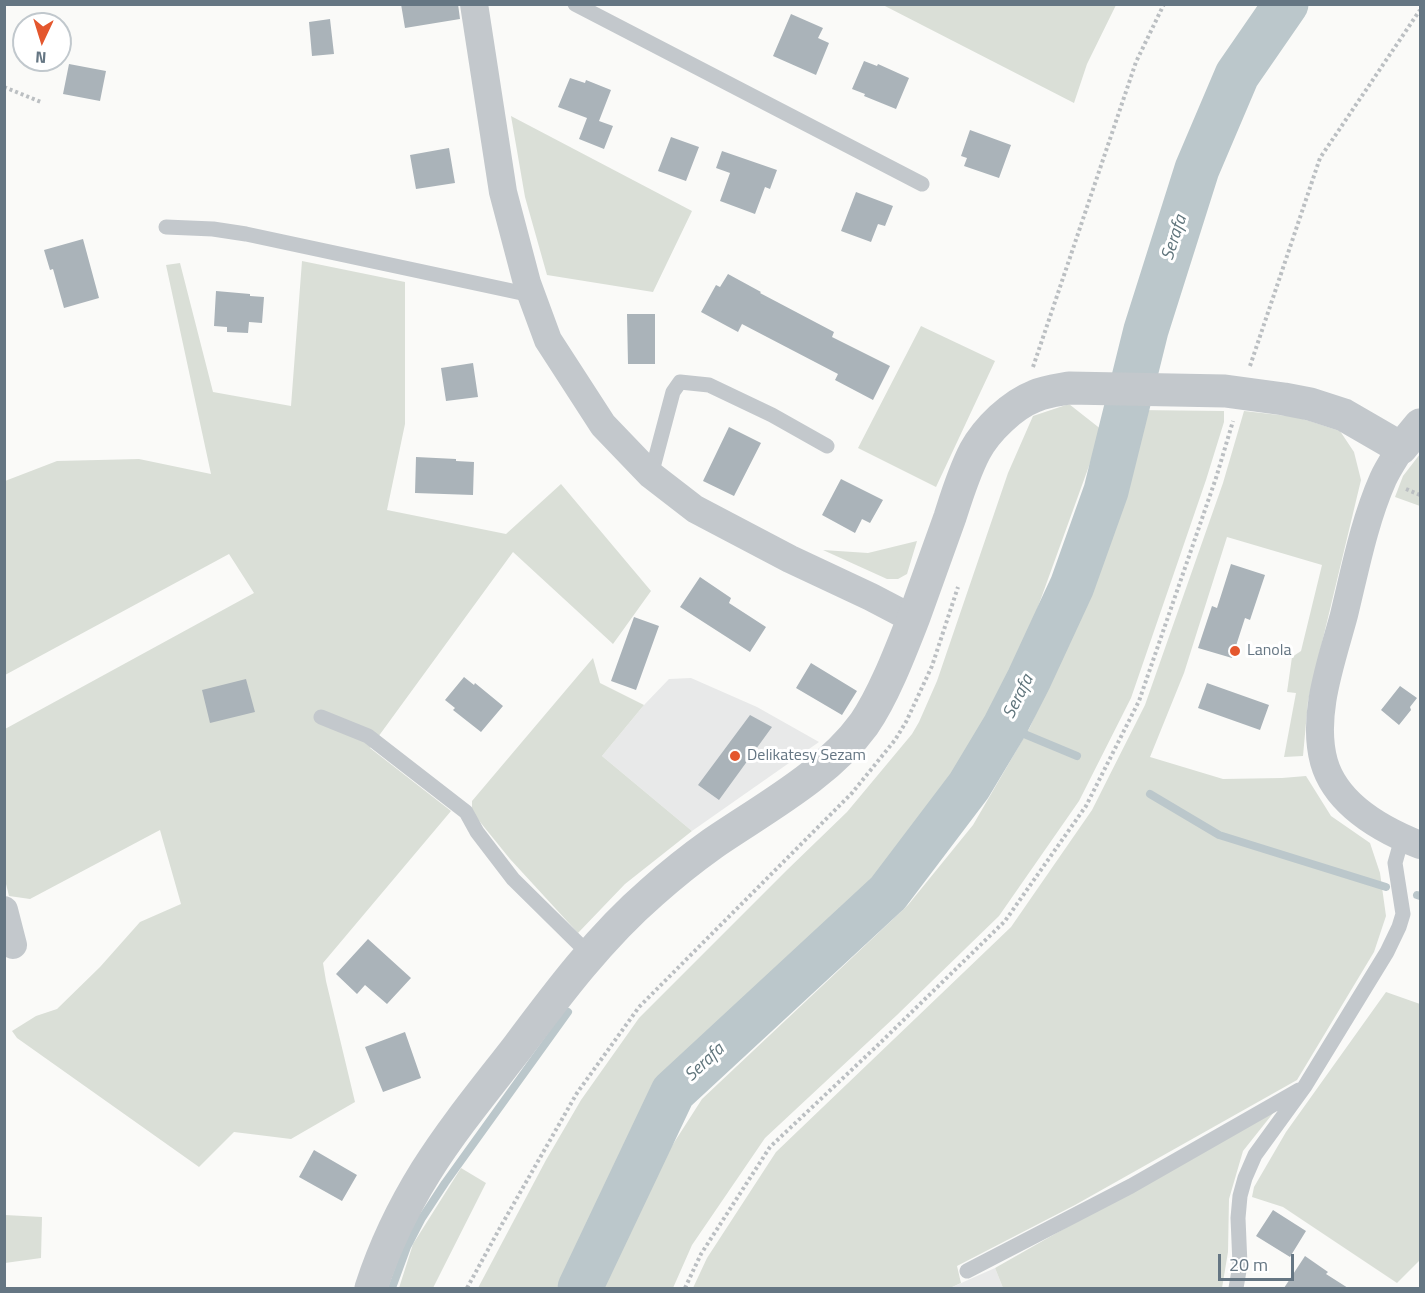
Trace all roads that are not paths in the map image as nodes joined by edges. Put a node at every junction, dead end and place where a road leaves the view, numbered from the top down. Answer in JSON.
{"nodes":[{"id":1,"x":474,"y":4,"type":"edge"},
{"id":2,"x":575,"y":4,"type":"edge"},
{"id":3,"x":922,"y":184,"type":"dead end"},
{"id":4,"x":166,"y":227,"type":"dead end"},
{"id":5,"x":531,"y":295,"type":"junction"},
{"id":6,"x":1411,"y":436,"type":"edge"},
{"id":7,"x":827,"y":446,"type":"dead end"},
{"id":8,"x":651,"y":475,"type":"junction"},
{"id":9,"x":913,"y":619,"type":"junction"},
{"id":10,"x":321,"y":717,"type":"dead end"},
{"id":11,"x":1411,"y":841,"type":"edge"},
{"id":12,"x":4,"y":910,"type":"edge"},
{"id":13,"x":13,"y":945,"type":"dead end"},
{"id":14,"x":590,"y":955,"type":"junction"},
{"id":15,"x":1305,"y":1086,"type":"junction"},
{"id":16,"x":967,"y":1271,"type":"dead end"},
{"id":17,"x":371,"y":1288,"type":"edge"},
{"id":18,"x":1236,"y":1288,"type":"edge"}],
"edges":[{"from":1,"to":5,"type":"street"},
{"from":2,"to":3,"type":"lane"},
{"from":4,"to":5,"type":"lane"},
{"from":5,"to":8,"type":"street"},
{"from":6,"to":9,"type":"street"},
{"from":6,"to":11,"type":"street"},
{"from":7,"to":8,"type":"lane"},
{"from":8,"to":9,"type":"street"},
{"from":9,"to":14,"type":"street"},
{"from":10,"to":14,"type":"lane"},
{"from":11,"to":15,"type":"lane"},
{"from":12,"to":13,"type":"street"},
{"from":14,"to":17,"type":"street"},
{"from":15,"to":16,"type":"lane"},
{"from":15,"to":18,"type":"lane"}]}
